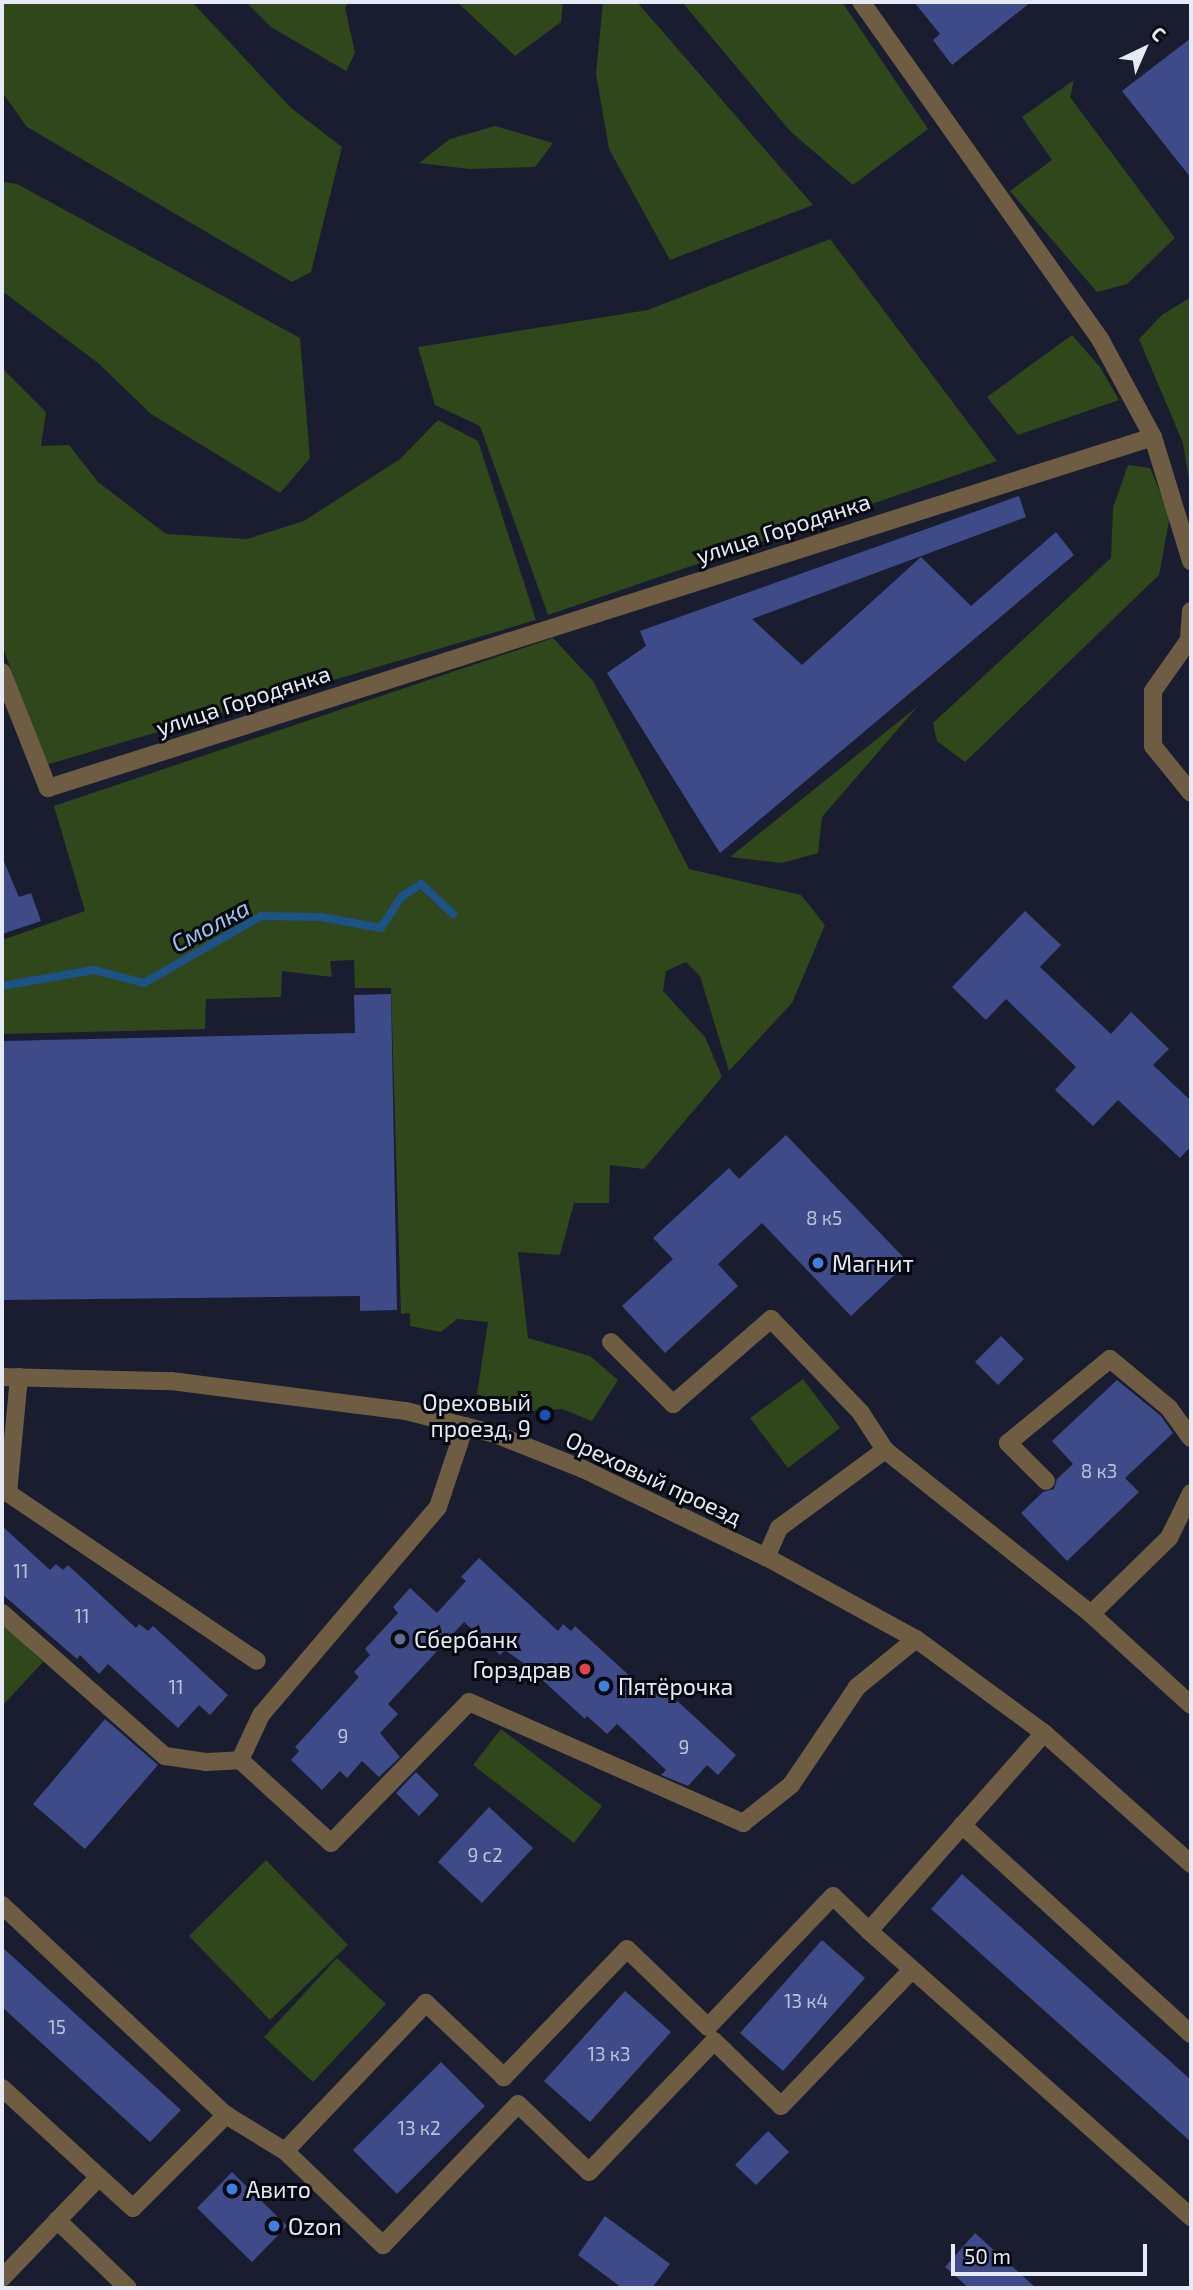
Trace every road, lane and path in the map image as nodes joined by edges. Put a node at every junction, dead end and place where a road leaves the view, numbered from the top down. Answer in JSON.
{"nodes":[{"id":1,"x":861,"y":2,"type":"edge"},
{"id":2,"x":1153,"y":437,"type":"junction"},
{"id":3,"x":1191,"y":561,"type":"edge"},
{"id":4,"x":1191,"y":611,"type":"edge"},
{"id":5,"x":1190,"y":640,"type":"edge"},
{"id":6,"x":2,"y":672,"type":"edge"},
{"id":7,"x":1191,"y":793,"type":"edge"},
{"id":8,"x":611,"y":1342,"type":"dead end"},
{"id":9,"x":11,"y":1377,"type":"edge"},
{"id":10,"x":465,"y":1426,"type":"junction"},
{"id":11,"x":1191,"y":1438,"type":"edge"},
{"id":12,"x":885,"y":1450,"type":"junction"},
{"id":13,"x":1046,"y":1480,"type":"dead end"},
{"id":14,"x":1191,"y":1493,"type":"edge"},
{"id":15,"x":766,"y":1557,"type":"junction"},
{"id":16,"x":2,"y":1613,"type":"edge"},
{"id":17,"x":1091,"y":1614,"type":"junction"},
{"id":18,"x":916,"y":1639,"type":"junction"},
{"id":19,"x":257,"y":1661,"type":"dead end"},
{"id":20,"x":1191,"y":1704,"type":"edge"},
{"id":21,"x":1044,"y":1733,"type":"junction"},
{"id":22,"x":240,"y":1760,"type":"junction"},
{"id":23,"x":962,"y":1825,"type":"junction"},
{"id":24,"x":1191,"y":1864,"type":"edge"},
{"id":25,"x":2,"y":1905,"type":"edge"},
{"id":26,"x":869,"y":1931,"type":"junction"},
{"id":27,"x":912,"y":1970,"type":"junction"},
{"id":28,"x":1191,"y":2034,"type":"edge"},
{"id":29,"x":2,"y":2088,"type":"edge"},
{"id":30,"x":226,"y":2115,"type":"junction"},
{"id":31,"x":285,"y":2151,"type":"junction"},
{"id":32,"x":99,"y":2177,"type":"junction"},
{"id":33,"x":1191,"y":2217,"type":"edge"},
{"id":34,"x":57,"y":2220,"type":"junction"},
{"id":35,"x":2,"y":2278,"type":"edge"},
{"id":36,"x":128,"y":2288,"type":"edge"}],
"edges":[{"from":1,"to":2,"type":"street"},
{"from":2,"to":3,"type":"street"},
{"from":2,"to":6,"type":"street","name":"улица Городянка"},
{"from":4,"to":5,"type":"street"},
{"from":5,"to":7,"type":"street"},
{"from":8,"to":12,"type":"street"},
{"from":9,"to":10,"type":"street","name":"Ореховый проезд"},
{"from":9,"to":19,"type":"street"},
{"from":10,"to":15,"type":"street","name":"Ореховый проезд"},
{"from":10,"to":22,"type":"street"},
{"from":11,"to":13,"type":"street"},
{"from":12,"to":15,"type":"street"},
{"from":12,"to":17,"type":"street"},
{"from":14,"to":17,"type":"street"},
{"from":15,"to":18,"type":"street","name":"Ореховый проезд"},
{"from":16,"to":22,"type":"street"},
{"from":17,"to":20,"type":"street"},
{"from":18,"to":21,"type":"street","name":"Ореховый проезд"},
{"from":18,"to":22,"type":"street"},
{"from":21,"to":23,"type":"street"},
{"from":21,"to":24,"type":"street","name":"Ореховый проезд"},
{"from":23,"to":26,"type":"street"},
{"from":23,"to":28,"type":"street"},
{"from":25,"to":30,"type":"street"},
{"from":26,"to":27,"type":"street"},
{"from":26,"to":31,"type":"street"},
{"from":27,"to":31,"type":"street"},
{"from":27,"to":33,"type":"street"},
{"from":29,"to":32,"type":"street"},
{"from":30,"to":31,"type":"street"},
{"from":30,"to":32,"type":"street"},
{"from":32,"to":34,"type":"street"},
{"from":34,"to":35,"type":"street"},
{"from":34,"to":36,"type":"street"}]}
